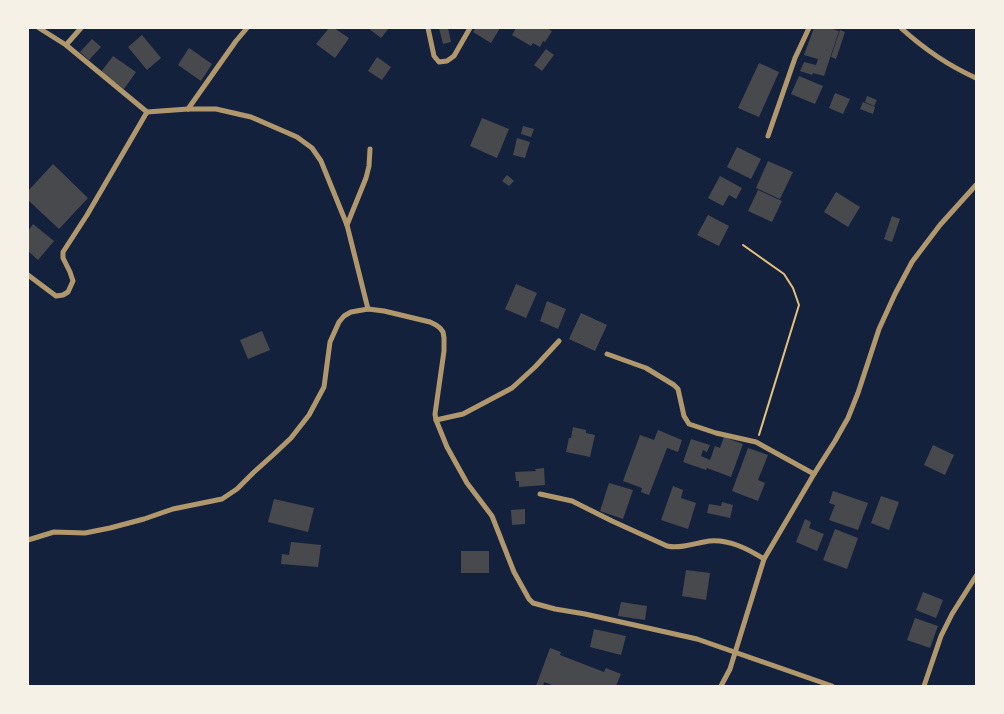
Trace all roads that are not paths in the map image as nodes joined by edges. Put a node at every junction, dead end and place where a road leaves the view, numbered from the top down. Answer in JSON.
{"nodes":[{"id":1,"x":39,"y":28,"type":"edge"},
{"id":2,"x":81,"y":28,"type":"edge"},
{"id":3,"x":247,"y":28,"type":"edge"},
{"id":4,"x":428,"y":28,"type":"edge"},
{"id":5,"x":470,"y":28,"type":"edge"},
{"id":6,"x":809,"y":28,"type":"edge"},
{"id":7,"x":900,"y":28,"type":"edge"},
{"id":8,"x":66,"y":45,"type":"junction"},
{"id":9,"x":976,"y":78,"type":"edge"},
{"id":10,"x":188,"y":109,"type":"junction"},
{"id":11,"x":147,"y":112,"type":"junction"},
{"id":12,"x":768,"y":136,"type":"dead end"},
{"id":13,"x":370,"y":149,"type":"dead end"},
{"id":14,"x":976,"y":185,"type":"edge"},
{"id":15,"x":347,"y":225,"type":"junction"},
{"id":16,"x":28,"y":275,"type":"edge"},
{"id":17,"x":368,"y":310,"type":"junction"},
{"id":18,"x":559,"y":341,"type":"dead end"},
{"id":19,"x":607,"y":354,"type":"dead end"},
{"id":20,"x":436,"y":420,"type":"junction"},
{"id":21,"x":814,"y":474,"type":"junction"},
{"id":22,"x":540,"y":494,"type":"dead end"},
{"id":23,"x":28,"y":540,"type":"edge"},
{"id":24,"x":764,"y":559,"type":"junction"},
{"id":25,"x":976,"y":576,"type":"edge"},
{"id":26,"x":734,"y":654,"type":"junction"},
{"id":27,"x":721,"y":686,"type":"edge"},
{"id":28,"x":832,"y":686,"type":"edge"},
{"id":29,"x":924,"y":686,"type":"edge"}],
"edges":[{"from":1,"to":8,"type":"street"},
{"from":2,"to":8,"type":"street"},
{"from":3,"to":10,"type":"street"},
{"from":4,"to":5,"type":"street"},
{"from":6,"to":12,"type":"street"},
{"from":7,"to":9,"type":"street"},
{"from":8,"to":11,"type":"street"},
{"from":10,"to":11,"type":"street"},
{"from":10,"to":15,"type":"street"},
{"from":11,"to":16,"type":"street"},
{"from":13,"to":15,"type":"street"},
{"from":14,"to":21,"type":"street"},
{"from":15,"to":17,"type":"street"},
{"from":17,"to":20,"type":"street"},
{"from":17,"to":23,"type":"street"},
{"from":18,"to":20,"type":"street"},
{"from":19,"to":21,"type":"street"},
{"from":20,"to":26,"type":"street"},
{"from":21,"to":24,"type":"street"},
{"from":22,"to":24,"type":"street"},
{"from":24,"to":26,"type":"street"},
{"from":25,"to":29,"type":"street"},
{"from":26,"to":27,"type":"street"},
{"from":26,"to":28,"type":"street"}]}
